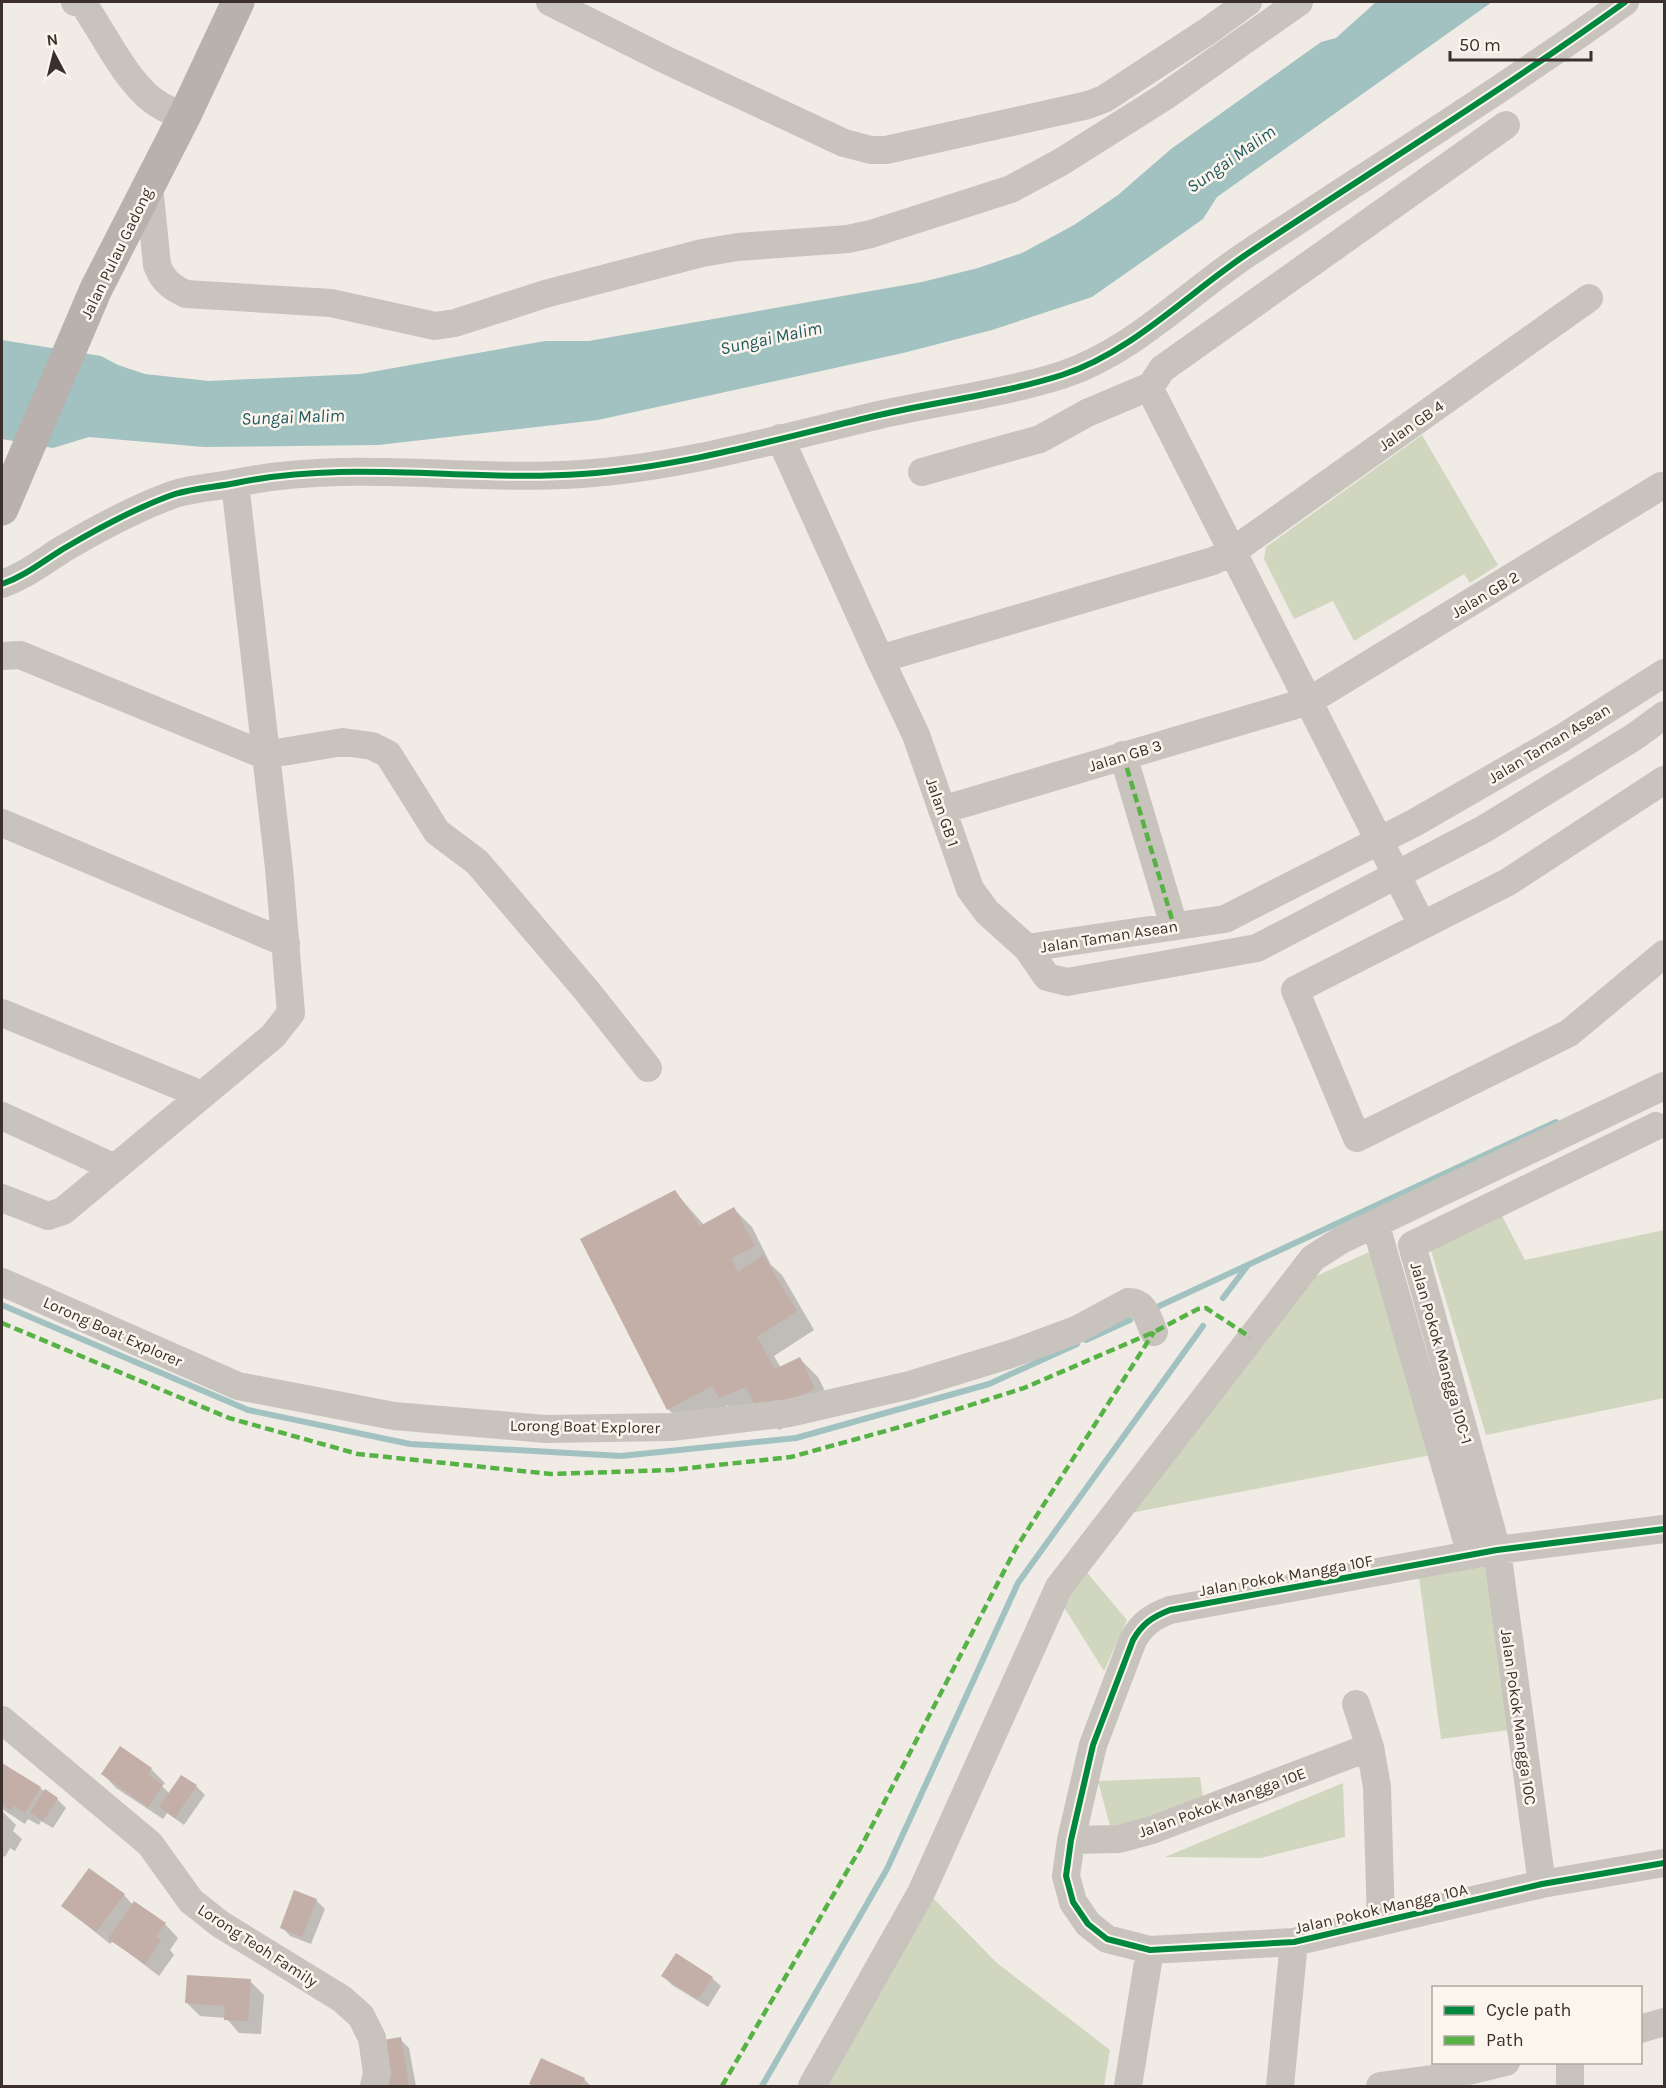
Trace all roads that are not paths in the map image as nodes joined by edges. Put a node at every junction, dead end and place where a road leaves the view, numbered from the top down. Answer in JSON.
{"nodes":[{"id":1,"x":80,"y":2,"type":"edge"},
{"id":2,"x":238,"y":2,"type":"edge"},
{"id":3,"x":550,"y":2,"type":"edge"},
{"id":4,"x":1248,"y":2,"type":"edge"},
{"id":5,"x":1299,"y":2,"type":"edge"},
{"id":6,"x":1625,"y":2,"type":"edge"},
{"id":7,"x":185,"y":115,"type":"junction"},
{"id":8,"x":1506,"y":124,"type":"dead end"},
{"id":9,"x":149,"y":186,"type":"junction"},
{"id":10,"x":1589,"y":298,"type":"dead end"},
{"id":11,"x":1151,"y":386,"type":"junction"},
{"id":12,"x":780,"y":438,"type":"junction"},
{"id":13,"x":922,"y":472,"type":"dead end"},
{"id":14,"x":235,"y":483,"type":"junction"},
{"id":15,"x":1661,"y":486,"type":"dead end"},
{"id":16,"x":4,"y":503,"type":"edge"},
{"id":17,"x":1233,"y":551,"type":"junction"},
{"id":18,"x":2,"y":584,"type":"edge"},
{"id":19,"x":2,"y":656,"type":"edge"},
{"id":20,"x":880,"y":659,"type":"junction"},
{"id":21,"x":1665,"y":673,"type":"edge"},
{"id":22,"x":1309,"y":701,"type":"junction"},
{"id":23,"x":1665,"y":715,"type":"edge"},
{"id":24,"x":264,"y":755,"type":"junction"},
{"id":25,"x":1123,"y":755,"type":"junction"},
{"id":26,"x":1665,"y":780,"type":"edge"},
{"id":27,"x":942,"y":810,"type":"junction"},
{"id":28,"x":2,"y":823,"type":"edge"},
{"id":29,"x":1379,"y":840,"type":"junction"},
{"id":30,"x":1397,"y":875,"type":"junction"},
{"id":31,"x":1422,"y":925,"type":"junction"},
{"id":32,"x":1173,"y":926,"type":"junction"},
{"id":33,"x":286,"y":943,"type":"junction"},
{"id":34,"x":1027,"y":948,"type":"junction"},
{"id":35,"x":1665,"y":954,"type":"edge"},
{"id":36,"x":2,"y":1012,"type":"edge"},
{"id":37,"x":648,"y":1068,"type":"dead end"},
{"id":38,"x":1665,"y":1086,"type":"edge"},
{"id":39,"x":202,"y":1095,"type":"junction"},
{"id":40,"x":2,"y":1116,"type":"edge"},
{"id":41,"x":1656,"y":1126,"type":"dead end"},
{"id":42,"x":115,"y":1168,"type":"junction"},
{"id":43,"x":2,"y":1198,"type":"edge"},
{"id":44,"x":1376,"y":1226,"type":"junction"},
{"id":45,"x":2,"y":1282,"type":"edge"},
{"id":46,"x":1154,"y":1332,"type":"dead end"},
{"id":47,"x":1664,"y":1535,"type":"edge"},
{"id":48,"x":1484,"y":1552,"type":"junction"},
{"id":49,"x":1356,"y":1704,"type":"dead end"},
{"id":50,"x":2,"y":1720,"type":"edge"},
{"id":51,"x":1370,"y":1747,"type":"junction"},
{"id":52,"x":1071,"y":1840,"type":"junction"},
{"id":53,"x":1665,"y":1863,"type":"edge"},
{"id":54,"x":1542,"y":1884,"type":"junction"},
{"id":55,"x":1381,"y":1922,"type":"junction"},
{"id":56,"x":1294,"y":1942,"type":"junction"},
{"id":57,"x":1150,"y":1950,"type":"junction"},
{"id":58,"x":1665,"y":2022,"type":"edge"},
{"id":59,"x":1642,"y":2029,"type":"edge"},
{"id":60,"x":1498,"y":2064,"type":"edge"},
{"id":61,"x":1570,"y":2064,"type":"edge"},
{"id":62,"x":374,"y":2086,"type":"edge"},
{"id":63,"x":812,"y":2086,"type":"edge"},
{"id":64,"x":1128,"y":2086,"type":"edge"},
{"id":65,"x":1280,"y":2086,"type":"edge"},
{"id":66,"x":1380,"y":2086,"type":"edge"},
{"id":67,"x":1570,"y":2086,"type":"edge"}],
"edges":[{"from":1,"to":7,"type":"street"},
{"from":2,"to":7,"type":"main road","name":"Jalan Pulau Gadong"},
{"from":3,"to":4,"type":"street"},
{"from":5,"to":9,"type":"street"},
{"from":6,"to":12,"type":"street"},
{"from":7,"to":9,"type":"main road","name":"Jalan Pulau Gadong"},
{"from":8,"to":11,"type":"street"},
{"from":9,"to":16,"type":"main road","name":"Jalan Pulau Gadong"},
{"from":10,"to":17,"type":"street","name":"Jalan GB 4"},
{"from":11,"to":13,"type":"street"},
{"from":11,"to":17,"type":"street"},
{"from":12,"to":14,"type":"street"},
{"from":12,"to":20,"type":"street","name":"Jalan GB 1"},
{"from":14,"to":18,"type":"street"},
{"from":14,"to":24,"type":"street"},
{"from":15,"to":22,"type":"street","name":"Jalan GB 2"},
{"from":17,"to":20,"type":"street","name":"Jalan GB 4"},
{"from":17,"to":22,"type":"street"},
{"from":19,"to":24,"type":"street"},
{"from":20,"to":27,"type":"street","name":"Jalan GB 1"},
{"from":21,"to":29,"type":"street","name":"Jalan Taman Asean"},
{"from":22,"to":25,"type":"street","name":"Jalan GB 3"},
{"from":22,"to":29,"type":"street"},
{"from":23,"to":30,"type":"street","name":"Jalan Taman Asean"},
{"from":24,"to":33,"type":"street"},
{"from":24,"to":37,"type":"street"},
{"from":25,"to":27,"type":"street","name":"Jalan GB 3"},
{"from":25,"to":32,"type":"street"},
{"from":26,"to":31,"type":"street"},
{"from":27,"to":34,"type":"street","name":"Jalan GB 1"},
{"from":28,"to":33,"type":"street"},
{"from":29,"to":30,"type":"street"},
{"from":29,"to":32,"type":"street","name":"Jalan Taman Asean"},
{"from":30,"to":31,"type":"street"},
{"from":30,"to":34,"type":"street","name":"Jalan Taman Asean"},
{"from":31,"to":35,"type":"street"},
{"from":32,"to":34,"type":"street","name":"Jalan Taman Asean"},
{"from":33,"to":39,"type":"street"},
{"from":36,"to":39,"type":"street"},
{"from":38,"to":44,"type":"street"},
{"from":39,"to":42,"type":"street"},
{"from":40,"to":42,"type":"street"},
{"from":41,"to":48,"type":"street","name":"Jalan Pokok Mangga 10C-1"},
{"from":42,"to":43,"type":"street"},
{"from":44,"to":48,"type":"street"},
{"from":44,"to":63,"type":"street"},
{"from":45,"to":46,"type":"street","name":"Lorong Boat Explorer"},
{"from":47,"to":48,"type":"street","name":"Jalan Pokok Mangga 10F"},
{"from":48,"to":52,"type":"street","name":"Jalan Pokok Mangga 10F"},
{"from":48,"to":54,"type":"street","name":"Jalan Pokok Mangga 10C"},
{"from":49,"to":51,"type":"street"},
{"from":50,"to":62,"type":"street","name":"Lorong Teoh Family"},
{"from":51,"to":52,"type":"street","name":"Jalan Pokok Mangga 10E"},
{"from":51,"to":55,"type":"street"},
{"from":52,"to":57,"type":"street","name":"Jalan Pokok Mangga 10A"},
{"from":53,"to":54,"type":"street","name":"Jalan Pokok Mangga 10A"},
{"from":54,"to":55,"type":"street","name":"Jalan Pokok Mangga 10A"},
{"from":55,"to":56,"type":"street","name":"Jalan Pokok Mangga 10A"},
{"from":56,"to":57,"type":"street","name":"Jalan Pokok Mangga 10A"},
{"from":56,"to":65,"type":"street"},
{"from":57,"to":64,"type":"street"},
{"from":58,"to":59,"type":"street"},
{"from":60,"to":66,"type":"street"},
{"from":61,"to":67,"type":"street"}]}
